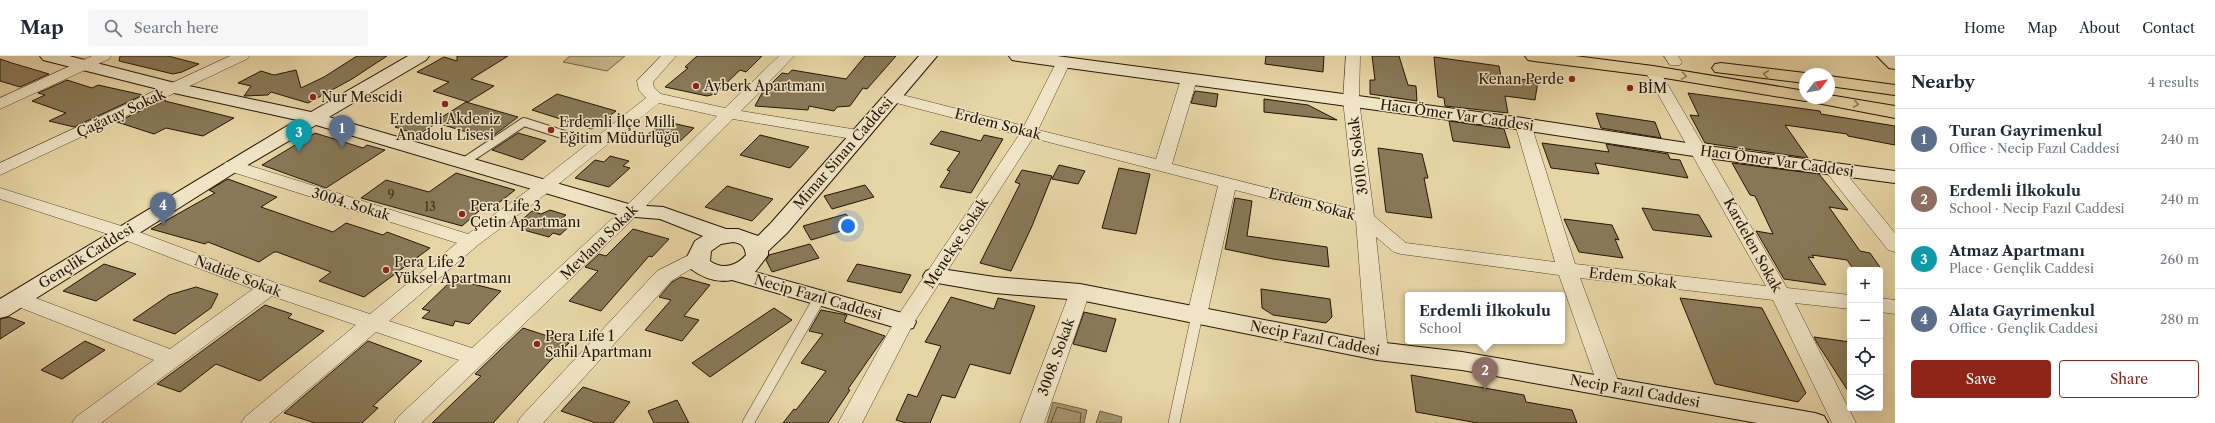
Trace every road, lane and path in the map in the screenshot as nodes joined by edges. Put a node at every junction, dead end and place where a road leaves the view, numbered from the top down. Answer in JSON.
{"nodes":[{"id":1,"x":49,"y":56,"type":"edge"},
{"id":2,"x":104,"y":56,"type":"edge"},
{"id":3,"x":242,"y":56,"type":"edge"},
{"id":4,"x":420,"y":56,"type":"edge"},
{"id":5,"x":669,"y":56,"type":"edge"},
{"id":6,"x":787,"y":56,"type":"edge"},
{"id":7,"x":928,"y":56,"type":"edge"},
{"id":8,"x":1018,"y":56,"type":"edge"},
{"id":9,"x":1353,"y":56,"type":"edge"},
{"id":10,"x":1534,"y":56,"type":"edge"},
{"id":11,"x":1630,"y":56,"type":"edge"},
{"id":12,"x":1673,"y":59,"type":"edge"},
{"id":13,"x":1063,"y":63,"type":"junction"},
{"id":14,"x":86,"y":65,"type":"junction"},
{"id":15,"x":1653,"y":71,"type":"junction"},
{"id":16,"x":1799,"y":77,"type":"edge"},
{"id":17,"x":1189,"y":79,"type":"junction"},
{"id":18,"x":1835,"y":83,"type":"edge"},
{"id":19,"x":173,"y":88,"type":"junction"},
{"id":20,"x":1895,"y":90,"type":"edge"},
{"id":21,"x":1799,"y":95,"type":"edge"},
{"id":22,"x":656,"y":98,"type":"junction"},
{"id":23,"x":891,"y":98,"type":"junction"},
{"id":24,"x":1351,"y":100,"type":"junction"},
{"id":25,"x":1835,"y":101,"type":"edge"},
{"id":26,"x":0,"y":104,"type":"edge"},
{"id":27,"x":1895,"y":112,"type":"edge"},
{"id":28,"x":730,"y":114,"type":"junction"},
{"id":29,"x":313,"y":118,"type":"junction"},
{"id":30,"x":1523,"y":124,"type":"junction"},
{"id":31,"x":1029,"y":132,"type":"junction"},
{"id":32,"x":858,"y":135,"type":"junction"},
{"id":33,"x":571,"y":137,"type":"dead end"},
{"id":34,"x":1700,"y":151,"type":"junction"},
{"id":35,"x":464,"y":162,"type":"junction"},
{"id":36,"x":232,"y":166,"type":"junction"},
{"id":37,"x":1163,"y":166,"type":"junction"},
{"id":38,"x":1833,"y":169,"type":"junction"},
{"id":39,"x":0,"y":170,"type":"edge"},
{"id":40,"x":1895,"y":177,"type":"edge"},
{"id":41,"x":1228,"y":183,"type":"junction"},
{"id":42,"x":545,"y":186,"type":"junction"},
{"id":43,"x":0,"y":193,"type":"edge"},
{"id":44,"x":631,"y":211,"type":"junction"},
{"id":45,"x":1365,"y":218,"type":"junction"},
{"id":46,"x":124,"y":233,"type":"junction"},
{"id":47,"x":723,"y":236,"type":"junction"},
{"id":48,"x":471,"y":241,"type":"junction"},
{"id":49,"x":1895,"y":246,"type":"edge"},
{"id":50,"x":758,"y":249,"type":"junction"},
{"id":51,"x":697,"y":257,"type":"junction"},
{"id":52,"x":1567,"y":270,"type":"junction"},
{"id":53,"x":733,"y":272,"type":"junction"},
{"id":54,"x":934,"y":276,"type":"junction"},
{"id":55,"x":269,"y":288,"type":"junction"},
{"id":56,"x":1080,"y":292,"type":"junction"},
{"id":57,"x":1780,"y":295,"type":"junction"},
{"id":58,"x":820,"y":297,"type":"junction"},
{"id":59,"x":18,"y":299,"type":"junction"},
{"id":60,"x":1847,"y":302,"type":"edge"},
{"id":61,"x":1883,"y":305,"type":"edge"},
{"id":62,"x":1895,"y":307,"type":"edge"},
{"id":63,"x":0,"y":310,"type":"edge"},
{"id":64,"x":1197,"y":315,"type":"junction"},
{"id":65,"x":904,"y":322,"type":"junction"},
{"id":66,"x":372,"y":323,"type":"junction"},
{"id":67,"x":1377,"y":351,"type":"junction"},
{"id":68,"x":173,"y":358,"type":"junction"},
{"id":69,"x":476,"y":358,"type":"junction"},
{"id":70,"x":1609,"y":386,"type":"junction"},
{"id":71,"x":84,"y":423,"type":"edge"},
{"id":72,"x":254,"y":423,"type":"edge"},
{"id":73,"x":406,"y":423,"type":"edge"},
{"id":74,"x":529,"y":423,"type":"edge"},
{"id":75,"x":748,"y":423,"type":"edge"},
{"id":76,"x":850,"y":423,"type":"edge"},
{"id":77,"x":1032,"y":423,"type":"edge"},
{"id":78,"x":1174,"y":423,"type":"edge"},
{"id":79,"x":1815,"y":423,"type":"edge"},
{"id":80,"x":1844,"y":423,"type":"edge"}],
"edges":[{"from":1,"to":14,"type":"street"},
{"from":2,"to":14,"type":"street"},
{"from":3,"to":19,"type":"street","name":"Çağatay Sokak"},
{"from":4,"to":29,"type":"street","name":"Gençlik Caddesi"},
{"from":5,"to":22,"type":"street"},
{"from":6,"to":28,"type":"street","name":"Mevlana Sokak"},
{"from":7,"to":23,"type":"street","name":"Mimar Sinan Caddesi"},
{"from":8,"to":13,"type":"street","name":"Hacı Ömer Var Caddesi"},
{"from":9,"to":24,"type":"street","name":"3010. Sokak"},
{"from":10,"to":15,"type":"highway"},
{"from":11,"to":12,"type":"highway"},
{"from":16,"to":12,"type":"highway","one_way":true},
{"from":13,"to":17,"type":"street","name":"Hacı Ömer Var Caddesi"},
{"from":13,"to":31,"type":"street","name":"Menekşe Sokak"},
{"from":14,"to":19,"type":"street"},
{"from":14,"to":26,"type":"street"},
{"from":15,"to":21,"type":"highway","one_way":true},
{"from":15,"to":34,"type":"street","name":"Kardelen Sokak"},
{"from":17,"to":24,"type":"street","name":"Hacı Ömer Var Caddesi"},
{"from":17,"to":37,"type":"street"},
{"from":18,"to":20,"type":"highway"},
{"from":19,"to":29,"type":"street"},
{"from":19,"to":39,"type":"street","name":"Çağatay Sokak"},
{"from":22,"to":28,"type":"street"},
{"from":22,"to":42,"type":"street"},
{"from":23,"to":31,"type":"street","name":"Erdem Sokak"},
{"from":23,"to":32,"type":"street","name":"Mimar Sinan Caddesi"},
{"from":24,"to":30,"type":"street","name":"Hacı Ömer Var Caddesi"},
{"from":24,"to":45,"type":"street","name":"3010. Sokak"},
{"from":25,"to":27,"type":"highway","one_way":true},
{"from":28,"to":32,"type":"street"},
{"from":28,"to":44,"type":"street","name":"Mevlana Sokak"},
{"from":29,"to":35,"type":"street"},
{"from":29,"to":36,"type":"street","name":"Gençlik Caddesi"},
{"from":30,"to":34,"type":"street","name":"Hacı Ömer Var Caddesi"},
{"from":30,"to":52,"type":"street"},
{"from":31,"to":37,"type":"street","name":"Erdem Sokak"},
{"from":31,"to":54,"type":"street","name":"Menekşe Sokak"},
{"from":32,"to":50,"type":"street","name":"Mimar Sinan Caddesi"},
{"from":33,"to":35,"type":"lane"},
{"from":34,"to":38,"type":"street","name":"Hacı Ömer Var Caddesi"},
{"from":34,"to":57,"type":"street","name":"Kardelen Sokak"},
{"from":35,"to":42,"type":"street"},
{"from":36,"to":46,"type":"street","name":"Gençlik Caddesi"},
{"from":36,"to":48,"type":"street","name":"3004. Sokak"},
{"from":37,"to":41,"type":"street","name":"Erdem Sokak"},
{"from":38,"to":40,"type":"street","name":"Hacı Ömer Var Caddesi"},
{"from":38,"to":49,"type":"street"},
{"from":41,"to":45,"type":"street","name":"Erdem Sokak"},
{"from":41,"to":64,"type":"street"},
{"from":42,"to":44,"type":"street"},
{"from":42,"to":48,"type":"street"},
{"from":43,"to":46,"type":"street","name":"Nadide Sokak"},
{"from":44,"to":47,"type":"street"},
{"from":44,"to":69,"type":"street","name":"Mevlana Sokak"},
{"from":45,"to":52,"type":"street","name":"Erdem Sokak"},
{"from":45,"to":67,"type":"street","name":"3010. Sokak"},
{"from":46,"to":55,"type":"street","name":"Nadide Sokak"},
{"from":46,"to":59,"type":"street","name":"Gençlik Caddesi"},
{"from":47,"to":50,"type":"street"},
{"from":47,"to":51,"type":"street"},
{"from":48,"to":66,"type":"street"},
{"from":50,"to":53,"type":"street"},
{"from":51,"to":53,"type":"street"},
{"from":51,"to":74,"type":"street"},
{"from":52,"to":57,"type":"street","name":"Erdem Sokak"},
{"from":52,"to":70,"type":"street"},
{"from":53,"to":58,"type":"street","name":"Necip Fazıl Caddesi"},
{"from":54,"to":56,"type":"street","name":"Necip Fazıl Caddesi"},
{"from":54,"to":65,"type":"street","name":"Menekşe Sokak"},
{"from":55,"to":66,"type":"street","name":"Nadide Sokak"},
{"from":55,"to":68,"type":"street"},
{"from":56,"to":64,"type":"street","name":"Necip Fazıl Caddesi"},
{"from":56,"to":77,"type":"street","name":"3008. Sokak"},
{"from":57,"to":60,"type":"street","name":"Erdem Sokak"},
{"from":57,"to":80,"type":"street","name":"Kardelen Sokak"},
{"from":58,"to":65,"type":"street","name":"Necip Fazıl Caddesi"},
{"from":58,"to":75,"type":"lane"},
{"from":59,"to":63,"type":"street","name":"Gençlik Caddesi"},
{"from":59,"to":68,"type":"street"},
{"from":61,"to":62,"type":"street"},
{"from":64,"to":67,"type":"street","name":"Necip Fazıl Caddesi"},
{"from":64,"to":78,"type":"lane"},
{"from":65,"to":76,"type":"street","name":"Menekşe Sokak"},
{"from":66,"to":69,"type":"street","name":"Nadide Sokak"},
{"from":66,"to":72,"type":"street"},
{"from":67,"to":70,"type":"street","name":"Necip Fazıl Caddesi"},
{"from":68,"to":71,"type":"street"},
{"from":69,"to":73,"type":"street","name":"Mevlana Sokak"},
{"from":70,"to":79,"type":"street","name":"Necip Fazıl Caddesi"}]}
